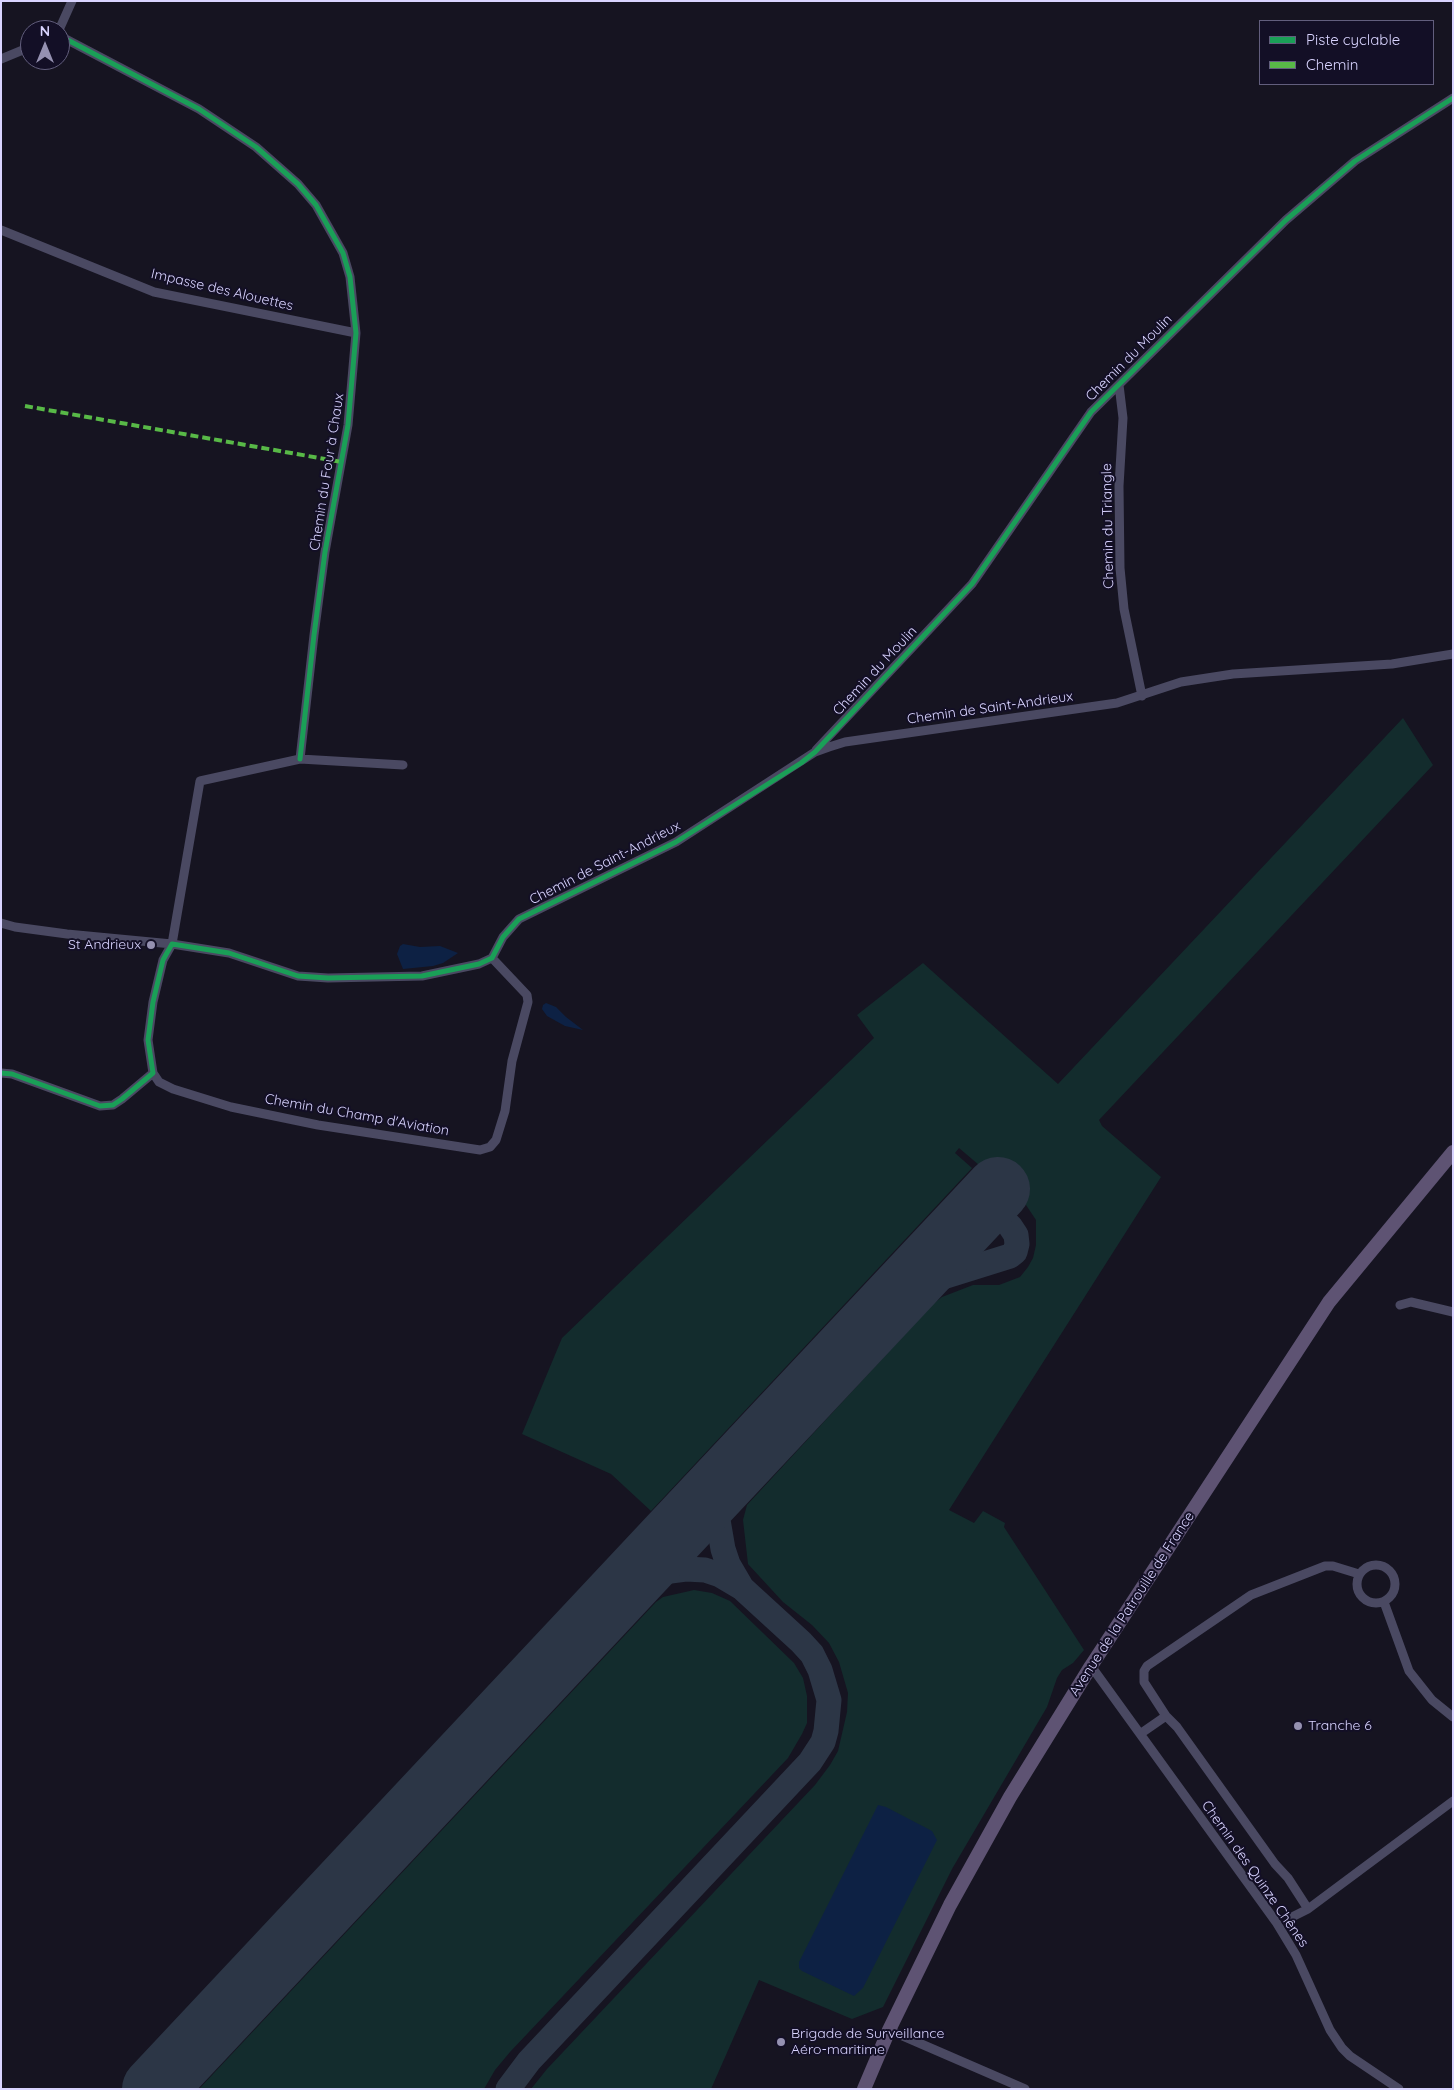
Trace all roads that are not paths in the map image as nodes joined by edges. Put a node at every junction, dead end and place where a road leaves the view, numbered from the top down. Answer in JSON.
{"nodes":[{"id":1,"x":72,"y":1,"type":"edge"},
{"id":2,"x":63,"y":20,"type":"edge"},
{"id":3,"x":70,"y":41,"type":"edge"},
{"id":4,"x":20,"y":51,"type":"edge"},
{"id":5,"x":1,"y":60,"type":"edge"},
{"id":6,"x":1453,"y":98,"type":"edge"},
{"id":7,"x":1,"y":230,"type":"edge"},
{"id":8,"x":356,"y":333,"type":"junction"},
{"id":9,"x":1119,"y":385,"type":"junction"},
{"id":10,"x":1453,"y":654,"type":"edge"},
{"id":11,"x":1142,"y":696,"type":"junction"},
{"id":12,"x":815,"y":752,"type":"junction"},
{"id":13,"x":300,"y":759,"type":"junction"},
{"id":14,"x":403,"y":765,"type":"dead end"},
{"id":15,"x":1,"y":923,"type":"edge"},
{"id":16,"x":172,"y":944,"type":"junction"},
{"id":17,"x":492,"y":958,"type":"junction"},
{"id":18,"x":1,"y":1073,"type":"edge"},
{"id":19,"x":153,"y":1073,"type":"junction"},
{"id":20,"x":1453,"y":1152,"type":"edge"},
{"id":21,"x":1400,"y":1305,"type":"dead end"},
{"id":22,"x":1453,"y":1312,"type":"edge"},
{"id":23,"x":1360,"y":1574,"type":"junction"},
{"id":24,"x":1384,"y":1602,"type":"junction"},
{"id":25,"x":1091,"y":1666,"type":"junction"},
{"id":26,"x":1166,"y":1716,"type":"junction"},
{"id":27,"x":1453,"y":1717,"type":"edge"},
{"id":28,"x":1140,"y":1734,"type":"junction"},
{"id":29,"x":1453,"y":1801,"type":"edge"},
{"id":30,"x":1308,"y":1909,"type":"junction"},
{"id":31,"x":1292,"y":1916,"type":"dead end"},
{"id":32,"x":888,"y":2030,"type":"junction"},
{"id":33,"x":864,"y":2089,"type":"edge"},
{"id":34,"x":1025,"y":2089,"type":"edge"},
{"id":35,"x":1399,"y":2089,"type":"edge"}],
"edges":[{"from":1,"to":2,"type":"street"},
{"from":3,"to":8,"type":"street","name":"Chemin du Four à Chaux"},
{"from":4,"to":5,"type":"street"},
{"from":6,"to":9,"type":"street","name":"Chemin du Moulin"},
{"from":7,"to":8,"type":"street","name":"Impasse des Alouettes"},
{"from":8,"to":13,"type":"street","name":"Chemin du Four à Chaux"},
{"from":9,"to":11,"type":"street","name":"Chemin du Triangle"},
{"from":9,"to":12,"type":"street","name":"Chemin du Moulin"},
{"from":10,"to":11,"type":"street","name":"Chemin de Saint-Andrieux"},
{"from":11,"to":12,"type":"street","name":"Chemin de Saint-Andrieux"},
{"from":12,"to":17,"type":"street","name":"Chemin de Saint-Andrieux"},
{"from":13,"to":14,"type":"street"},
{"from":13,"to":16,"type":"street"},
{"from":15,"to":16,"type":"street"},
{"from":16,"to":17,"type":"street"},
{"from":16,"to":19,"type":"street"},
{"from":17,"to":19,"type":"street","name":"Chemin du Champ d'Aviation"},
{"from":18,"to":19,"type":"street"},
{"from":20,"to":25,"type":"main road","name":"Avenue de la Patrouille de France"},
{"from":21,"to":22,"type":"street"},
{"from":23,"to":24,"type":"street"},
{"from":23,"to":24,"type":"street"},
{"from":23,"to":26,"type":"street"},
{"from":24,"to":27,"type":"street"},
{"from":25,"to":28,"type":"street","name":"Chemin des Quinze Chênes"},
{"from":25,"to":32,"type":"main road","name":"Avenue de la Patrouille de France"},
{"from":26,"to":28,"type":"street"},
{"from":26,"to":30,"type":"street"},
{"from":28,"to":35,"type":"street","name":"Chemin des Quinze Chênes"},
{"from":29,"to":30,"type":"street"},
{"from":30,"to":31,"type":"street"},
{"from":32,"to":33,"type":"main road","name":"Avenue de la Patrouille de France"},
{"from":32,"to":34,"type":"street"}]}
